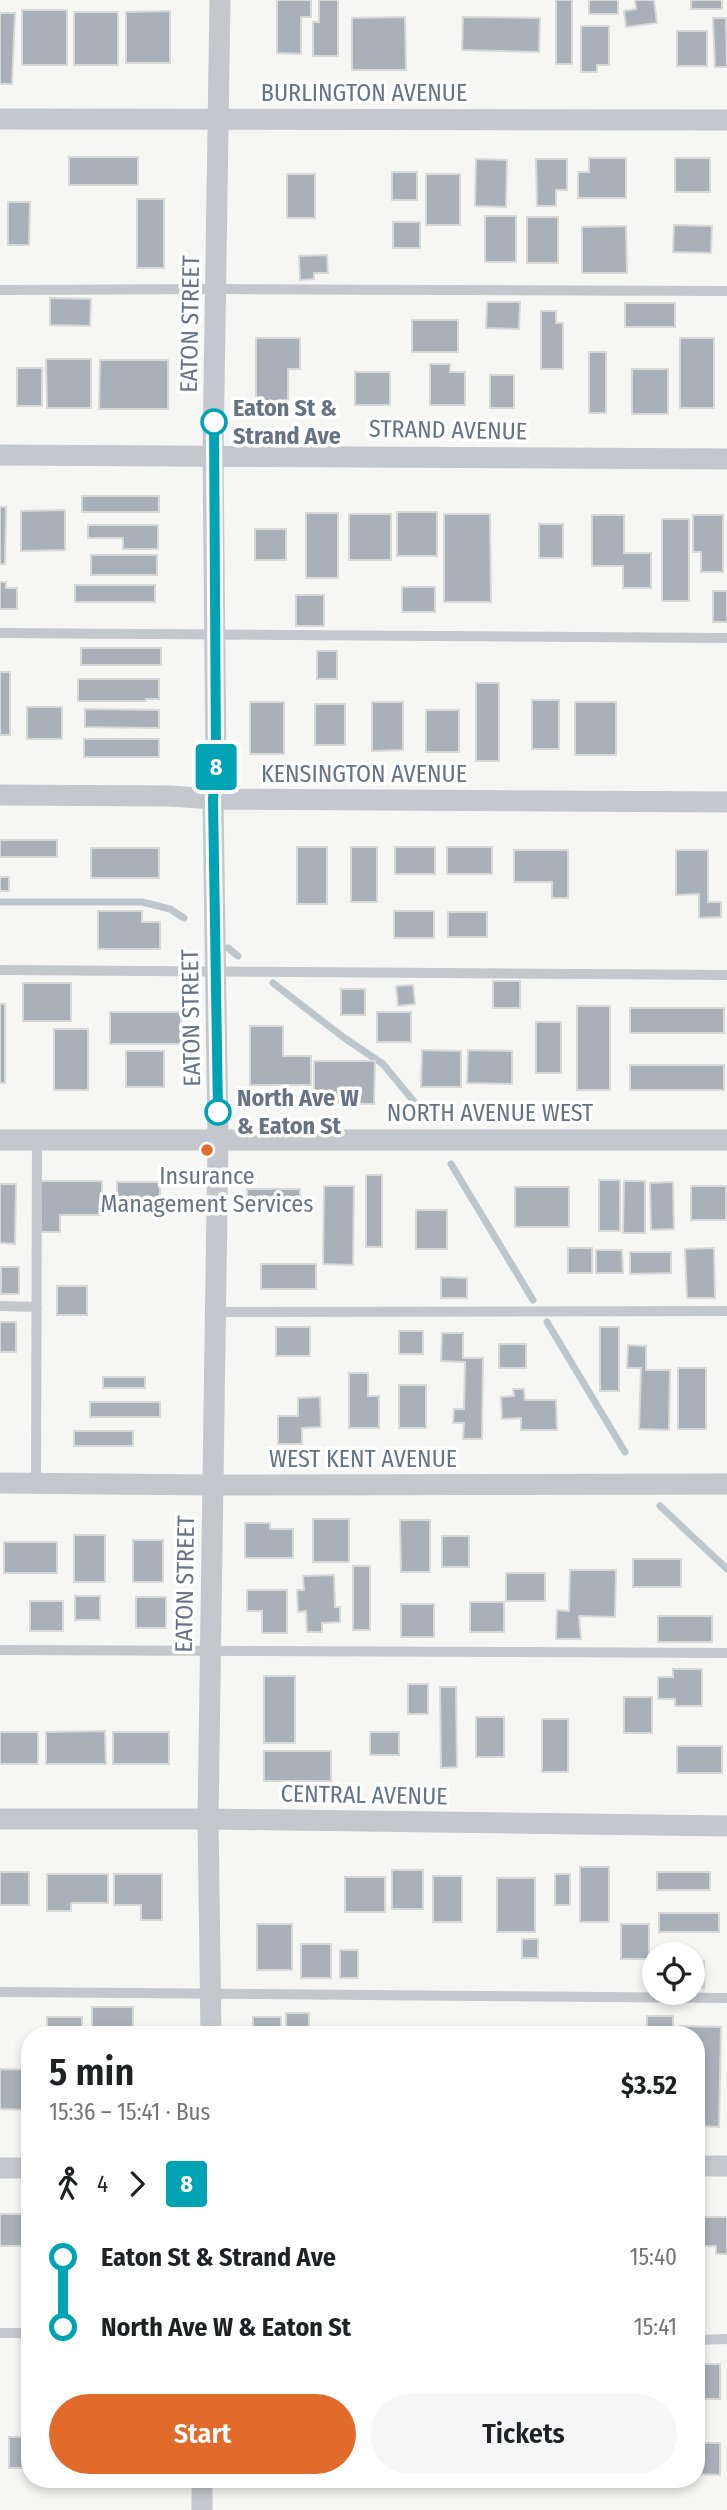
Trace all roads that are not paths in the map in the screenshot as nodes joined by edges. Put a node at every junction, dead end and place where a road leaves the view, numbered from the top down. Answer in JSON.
{"nodes":[{"id":1,"x":220,"y":0,"type":"edge"},
{"id":2,"x":219,"y":118,"type":"junction"},
{"id":3,"x":0,"y":119,"type":"edge"},
{"id":4,"x":727,"y":120,"type":"edge"},
{"id":5,"x":217,"y":289,"type":"junction"},
{"id":6,"x":0,"y":290,"type":"edge"},
{"id":7,"x":727,"y":291,"type":"edge"},
{"id":8,"x":214,"y":454,"type":"junction"},
{"id":9,"x":0,"y":455,"type":"edge"},
{"id":10,"x":727,"y":459,"type":"edge"},
{"id":11,"x":0,"y":633,"type":"edge"},
{"id":12,"x":215,"y":636,"type":"junction"},
{"id":13,"x":727,"y":638,"type":"edge"},
{"id":14,"x":0,"y":795,"type":"edge"},
{"id":15,"x":213,"y":799,"type":"junction"},
{"id":16,"x":727,"y":802,"type":"edge"},
{"id":17,"x":0,"y":970,"type":"edge"},
{"id":18,"x":216,"y":971,"type":"junction"},
{"id":19,"x":727,"y":975,"type":"edge"},
{"id":20,"x":218,"y":1139,"type":"junction"},
{"id":21,"x":0,"y":1140,"type":"edge"},
{"id":22,"x":37,"y":1140,"type":"junction"},
{"id":23,"x":727,"y":1140,"type":"edge"},
{"id":24,"x":0,"y":1306,"type":"edge"},
{"id":25,"x":37,"y":1307,"type":"junction"},
{"id":26,"x":727,"y":1311,"type":"edge"},
{"id":27,"x":216,"y":1312,"type":"junction"},
{"id":28,"x":0,"y":1483,"type":"edge"},
{"id":29,"x":36,"y":1483,"type":"junction"},
{"id":30,"x":727,"y":1484,"type":"edge"},
{"id":31,"x":213,"y":1485,"type":"junction"},
{"id":32,"x":0,"y":1650,"type":"edge"},
{"id":33,"x":211,"y":1651,"type":"junction"},
{"id":34,"x":727,"y":1653,"type":"edge"},
{"id":35,"x":0,"y":1819,"type":"edge"},
{"id":36,"x":208,"y":1819,"type":"junction"},
{"id":37,"x":727,"y":1826,"type":"edge"},
{"id":38,"x":0,"y":1992,"type":"edge"},
{"id":39,"x":210,"y":1994,"type":"junction"},
{"id":40,"x":727,"y":1998,"type":"edge"},
{"id":41,"x":211,"y":2026,"type":"edge"},
{"id":42,"x":705,"y":2166,"type":"edge"},
{"id":43,"x":727,"y":2166,"type":"edge"},
{"id":44,"x":0,"y":2168,"type":"edge"},
{"id":45,"x":21,"y":2168,"type":"edge"},
{"id":46,"x":0,"y":2333,"type":"edge"},
{"id":47,"x":21,"y":2333,"type":"edge"},
{"id":48,"x":727,"y":2339,"type":"edge"},
{"id":49,"x":705,"y":2340,"type":"edge"},
{"id":50,"x":202,"y":2488,"type":"edge"},
{"id":51,"x":202,"y":2510,"type":"edge"}],
"edges":[{"from":1,"to":2,"type":"street","name":"EATON STREET"},
{"from":2,"to":3,"type":"street","name":"BURLINGTON AVENUE"},
{"from":2,"to":4,"type":"street","name":"BURLINGTON AVENUE"},
{"from":2,"to":5,"type":"street","name":"EATON STREET"},
{"from":5,"to":6,"type":"lane"},
{"from":5,"to":7,"type":"lane"},
{"from":5,"to":8,"type":"street","name":"EATON STREET"},
{"from":8,"to":9,"type":"street","name":"STRAND AVENUE"},
{"from":8,"to":10,"type":"street","name":"STRAND AVENUE"},
{"from":8,"to":12,"type":"street","name":"EATON STREET"},
{"from":11,"to":12,"type":"lane"},
{"from":12,"to":13,"type":"lane"},
{"from":12,"to":15,"type":"street","name":"EATON STREET"},
{"from":14,"to":15,"type":"street","name":"KENSINGTON AVENUE"},
{"from":15,"to":16,"type":"street","name":"KENSINGTON AVENUE"},
{"from":15,"to":18,"type":"street","name":"EATON STREET"},
{"from":17,"to":18,"type":"lane"},
{"from":18,"to":19,"type":"lane"},
{"from":18,"to":20,"type":"street","name":"EATON STREET"},
{"from":20,"to":22,"type":"street","name":"NORTH AVENUE WEST"},
{"from":20,"to":23,"type":"street","name":"NORTH AVENUE WEST"},
{"from":20,"to":27,"type":"street","name":"EATON STREET"},
{"from":21,"to":22,"type":"street","name":"NORTH AVENUE WEST"},
{"from":22,"to":25,"type":"lane"},
{"from":24,"to":25,"type":"lane"},
{"from":25,"to":29,"type":"lane"},
{"from":26,"to":27,"type":"lane"},
{"from":27,"to":31,"type":"street","name":"EATON STREET"},
{"from":28,"to":29,"type":"street","name":"WEST KENT AVENUE"},
{"from":29,"to":31,"type":"street","name":"WEST KENT AVENUE"},
{"from":30,"to":31,"type":"street","name":"WEST KENT AVENUE"},
{"from":31,"to":33,"type":"street","name":"EATON STREET"},
{"from":32,"to":33,"type":"lane"},
{"from":33,"to":34,"type":"lane"},
{"from":33,"to":36,"type":"street","name":"EATON STREET"},
{"from":35,"to":36,"type":"street","name":"CENTRAL AVENUE"},
{"from":36,"to":37,"type":"street","name":"CENTRAL AVENUE"},
{"from":36,"to":39,"type":"street","name":"EATON STREET"},
{"from":38,"to":39,"type":"lane"},
{"from":39,"to":40,"type":"lane"},
{"from":39,"to":41,"type":"street","name":"EATON STREET"},
{"from":42,"to":43,"type":"street"},
{"from":44,"to":45,"type":"street"},
{"from":46,"to":47,"type":"lane"},
{"from":48,"to":49,"type":"lane"},
{"from":50,"to":51,"type":"street"}]}
